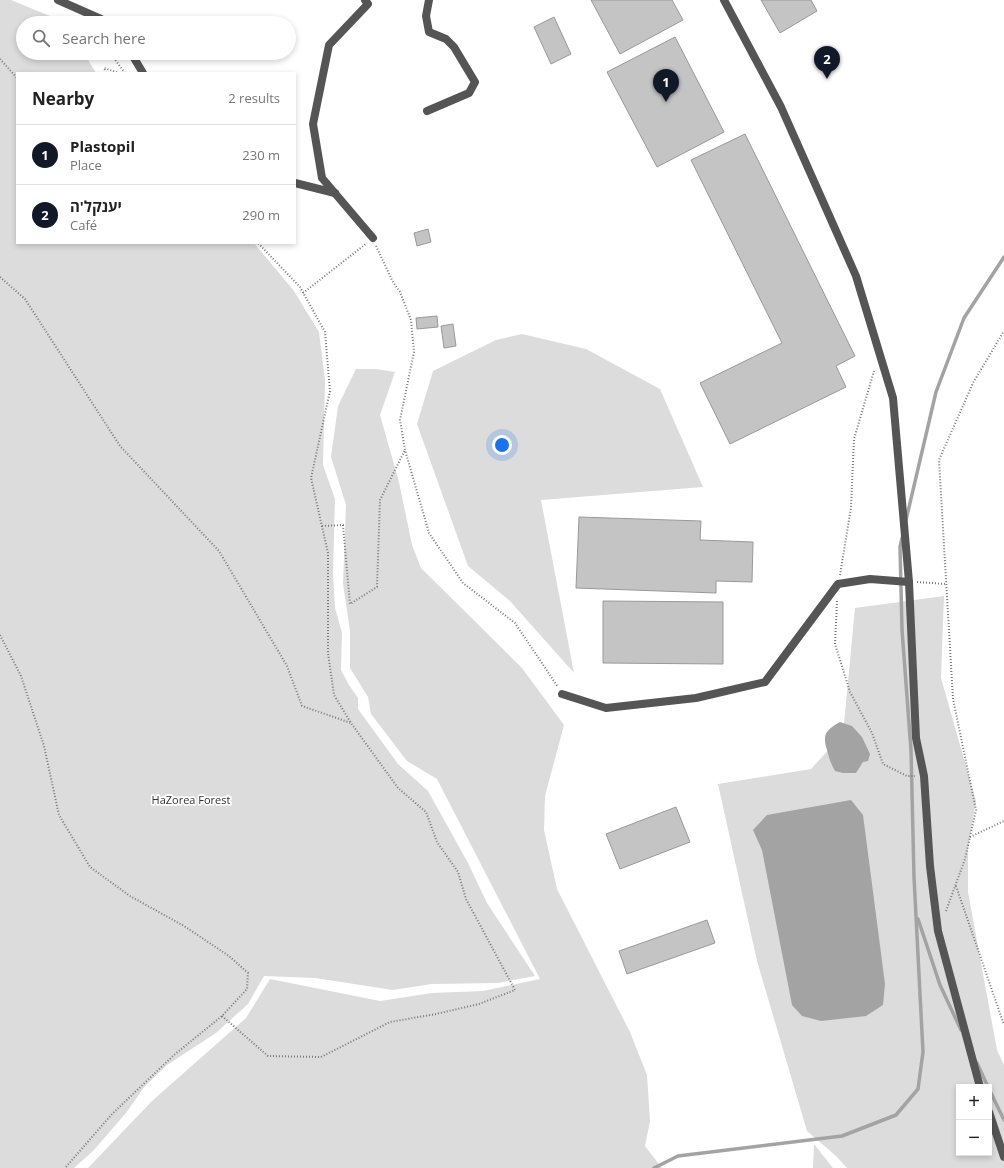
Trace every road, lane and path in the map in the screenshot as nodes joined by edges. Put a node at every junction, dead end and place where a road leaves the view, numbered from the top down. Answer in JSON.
{"nodes":[{"id":1,"x":58,"y":0,"type":"edge"},
{"id":2,"x":365,"y":0,"type":"edge"},
{"id":3,"x":429,"y":0,"type":"edge"},
{"id":4,"x":724,"y":0,"type":"edge"},
{"id":5,"x":91,"y":16,"type":"edge"},
{"id":6,"x":0,"y":59,"type":"edge"},
{"id":7,"x":115,"y":60,"type":"edge"},
{"id":8,"x":135,"y":60,"type":"edge"},
{"id":9,"x":106,"y":72,"type":"edge"},
{"id":10,"x":116,"y":72,"type":"edge"},
{"id":11,"x":124,"y":72,"type":"edge"},
{"id":12,"x":142,"y":72,"type":"edge"},
{"id":13,"x":16,"y":77,"type":"edge"},
{"id":14,"x":427,"y":112,"type":"dead end"},
{"id":15,"x":296,"y":183,"type":"edge"},
{"id":16,"x":335,"y":194,"type":"junction"},
{"id":17,"x":373,"y":238,"type":"junction"},
{"id":18,"x":259,"y":244,"type":"edge"},
{"id":19,"x":0,"y":277,"type":"edge"},
{"id":20,"x":303,"y":292,"type":"junction"},
{"id":21,"x":1004,"y":331,"type":"edge"},
{"id":22,"x":879,"y":353,"type":"junction"},
{"id":23,"x":405,"y":450,"type":"junction"},
{"id":24,"x":322,"y":526,"type":"junction"},
{"id":25,"x":909,"y":582,"type":"junction"},
{"id":26,"x":838,"y":584,"type":"junction"},
{"id":27,"x":946,"y":584,"type":"junction"},
{"id":28,"x":0,"y":635,"type":"edge"},
{"id":29,"x":562,"y":694,"type":"joint"},
{"id":30,"x":350,"y":723,"type":"junction"},
{"id":31,"x":906,"y":776,"type":"dead end"},
{"id":32,"x":1004,"y":821,"type":"edge"},
{"id":33,"x":970,"y":838,"type":"junction"},
{"id":34,"x":956,"y":885,"type":"junction"},
{"id":35,"x":938,"y":931,"type":"junction"},
{"id":36,"x":222,"y":1016,"type":"junction"},
{"id":37,"x":1004,"y":1025,"type":"edge"},
{"id":38,"x":979,"y":1084,"type":"edge"},
{"id":39,"x":992,"y":1120,"type":"edge"},
{"id":40,"x":1004,"y":1157,"type":"edge"},
{"id":41,"x":66,"y":1168,"type":"edge"}],
"edges":[{"from":1,"to":5,"type":"street"},
{"from":2,"to":16,"type":"street"},
{"from":3,"to":14,"type":"street"},
{"from":4,"to":22,"type":"street"},
{"from":6,"to":13,"type":"path"},
{"from":7,"to":11,"type":"path"},
{"from":8,"to":12,"type":"street"},
{"from":9,"to":10,"type":"path"},
{"from":15,"to":16,"type":"street"},
{"from":16,"to":17,"type":"street"},
{"from":17,"to":20,"type":"path"},
{"from":17,"to":23,"type":"path"},
{"from":18,"to":20,"type":"path"},
{"from":19,"to":30,"type":"path"},
{"from":20,"to":24,"type":"path"},
{"from":21,"to":27,"type":"path"},
{"from":22,"to":25,"type":"street"},
{"from":22,"to":26,"type":"path"},
{"from":23,"to":24,"type":"path"},
{"from":23,"to":29,"type":"path"},
{"from":24,"to":30,"type":"path"},
{"from":25,"to":26,"type":"street"},
{"from":25,"to":27,"type":"path"},
{"from":25,"to":35,"type":"street"},
{"from":26,"to":29,"type":"street"},
{"from":26,"to":31,"type":"path"},
{"from":27,"to":33,"type":"path"},
{"from":28,"to":36,"type":"path"},
{"from":30,"to":36,"type":"path"},
{"from":32,"to":33,"type":"path"},
{"from":33,"to":34,"type":"path"},
{"from":34,"to":35,"type":"path"},
{"from":34,"to":37,"type":"path"},
{"from":35,"to":38,"type":"street"},
{"from":36,"to":41,"type":"path"},
{"from":39,"to":40,"type":"street"}]}
